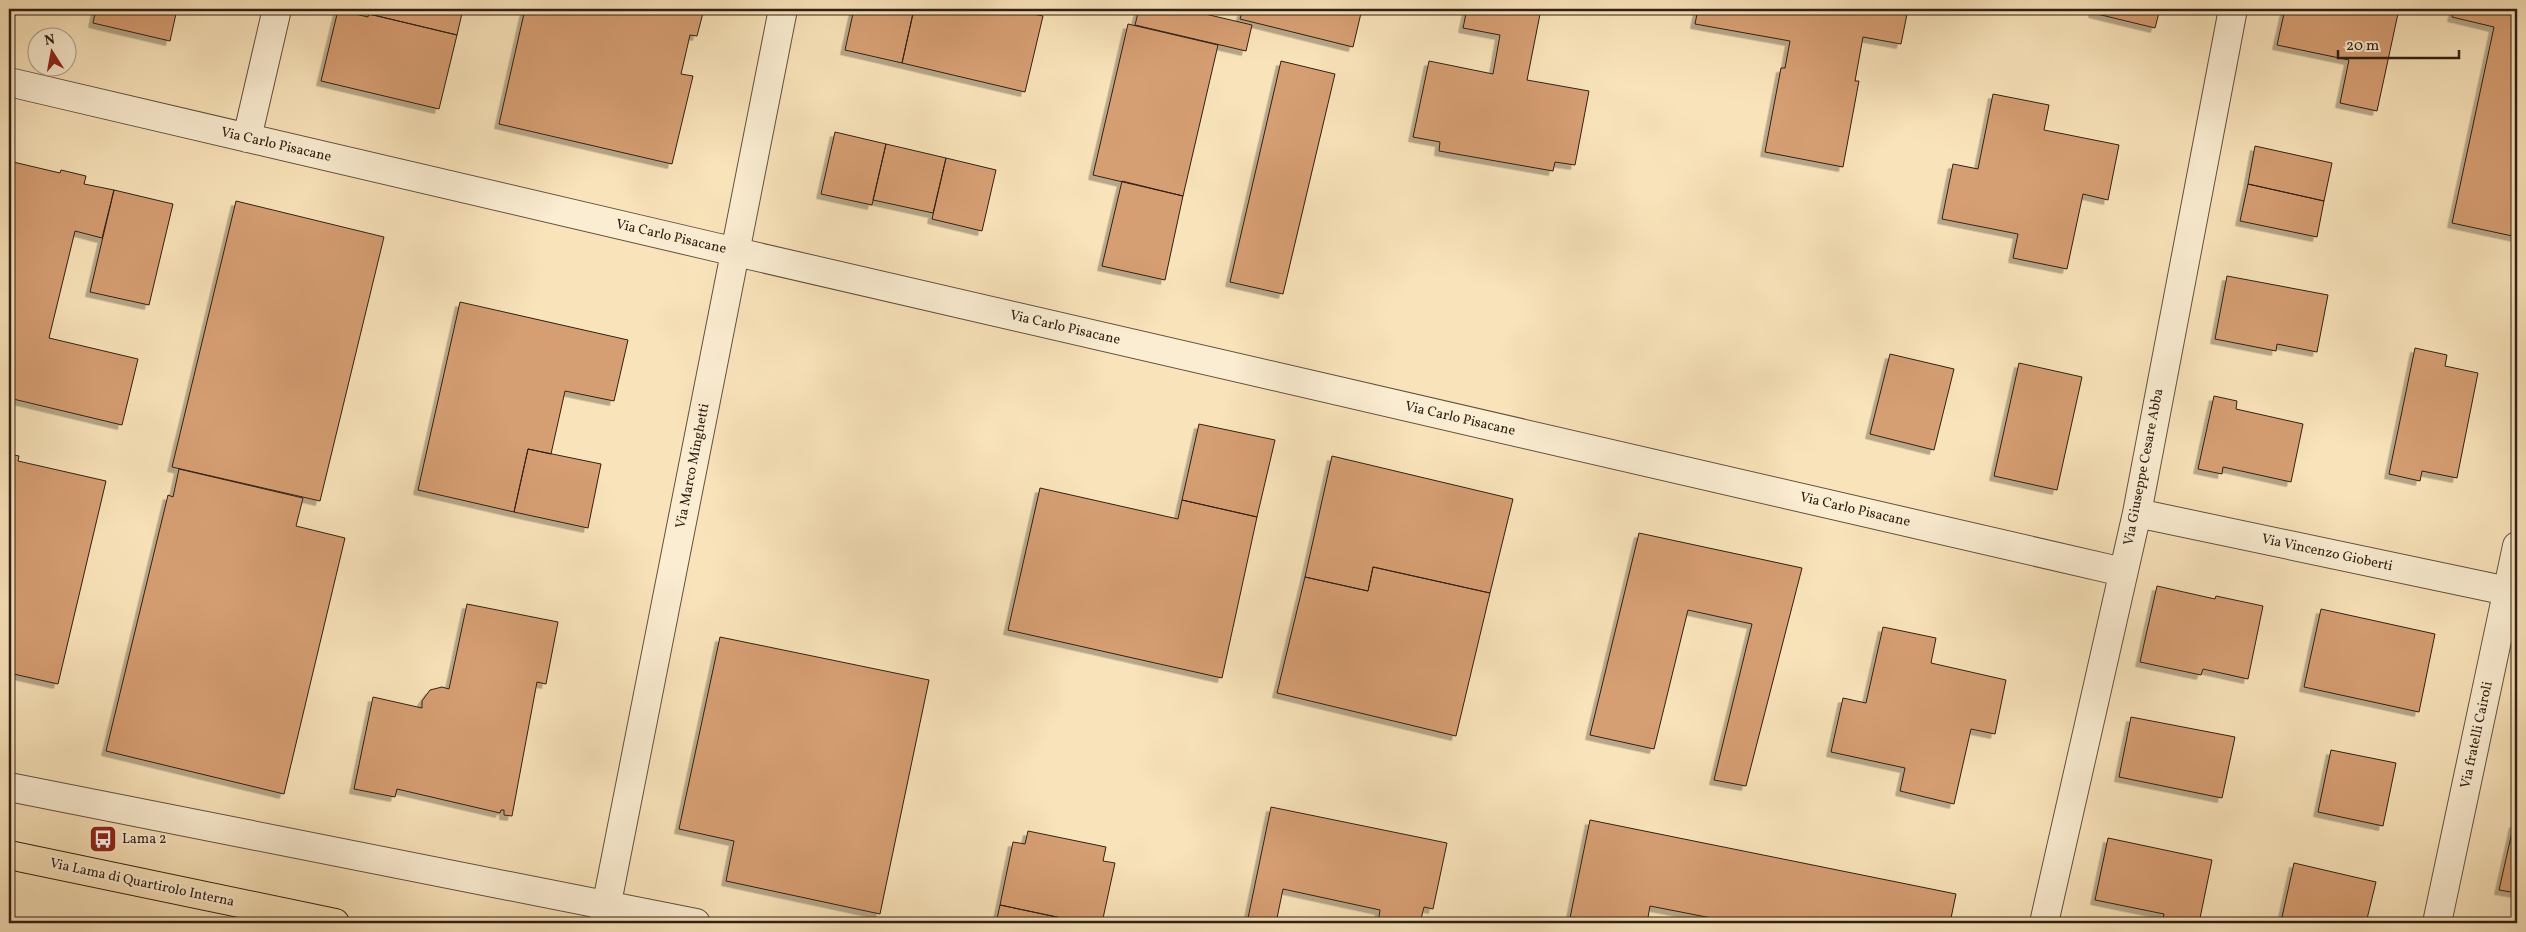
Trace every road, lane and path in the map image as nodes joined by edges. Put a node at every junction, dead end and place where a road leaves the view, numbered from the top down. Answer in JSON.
{"nodes":[{"id":1,"x":277,"y":9,"type":"edge"},
{"id":2,"x":782,"y":9,"type":"edge"},
{"id":3,"x":2233,"y":9,"type":"edge"},
{"id":4,"x":9,"y":82,"type":"edge"},
{"id":5,"x":247,"y":138,"type":"junction"},
{"id":6,"x":736,"y":252,"type":"junction"},
{"id":7,"x":2137,"y":513,"type":"junction"},
{"id":8,"x":2517,"y":546,"type":"edge"},
{"id":9,"x":2123,"y":572,"type":"junction"},
{"id":10,"x":2512,"y":592,"type":"edge"},
{"id":11,"x":9,"y":786,"type":"edge"},
{"id":12,"x":9,"y":855,"type":"edge"},
{"id":13,"x":605,"y":914,"type":"edge"},
{"id":14,"x":335,"y":923,"type":"edge"},
{"id":15,"x":696,"y":923,"type":"edge"},
{"id":16,"x":2044,"y":923,"type":"edge"},
{"id":17,"x":2437,"y":923,"type":"edge"}],
"edges":[{"from":1,"to":5,"type":"street"},
{"from":2,"to":6,"type":"street","name":"Via Marco Minghetti"},
{"from":3,"to":7,"type":"street","name":"Via Giuseppe Cesare Abba"},
{"from":4,"to":5,"type":"street","name":"Via Carlo Pisacane"},
{"from":5,"to":6,"type":"street","name":"Via Carlo Pisacane"},
{"from":6,"to":9,"type":"street","name":"Via Carlo Pisacane"},
{"from":6,"to":13,"type":"street","name":"Via Marco Minghetti"},
{"from":7,"to":9,"type":"street","name":"Via Giuseppe Cesare Abba"},
{"from":7,"to":10,"type":"street","name":"Via Vincenzo Gioberti"},
{"from":8,"to":10,"type":"street","name":"Via fratelli Cairoli"},
{"from":9,"to":16,"type":"street","name":"Via Giuseppe Cesare Abba"},
{"from":10,"to":17,"type":"street","name":"Via fratelli Cairoli"},
{"from":11,"to":13,"type":"street"},
{"from":12,"to":14,"type":"main road","name":"Via Lama di Quartirolo Interna"},
{"from":13,"to":15,"type":"street"}]}
